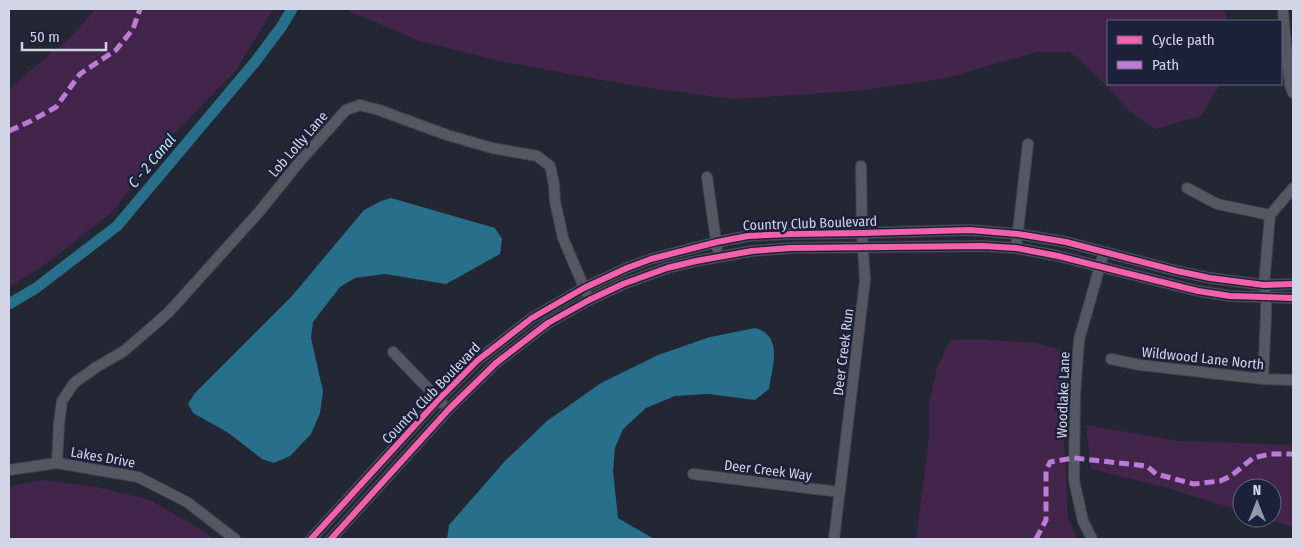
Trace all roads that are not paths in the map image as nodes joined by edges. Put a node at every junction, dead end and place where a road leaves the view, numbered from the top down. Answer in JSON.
{"nodes":[{"id":1,"x":1283,"y":9,"type":"edge"},
{"id":2,"x":1293,"y":93,"type":"edge"},
{"id":3,"x":1028,"y":144,"type":"dead end"},
{"id":4,"x":861,"y":166,"type":"dead end"},
{"id":5,"x":707,"y":177,"type":"dead end"},
{"id":6,"x":1186,"y":188,"type":"dead end"},
{"id":7,"x":1293,"y":188,"type":"edge"},
{"id":8,"x":1270,"y":216,"type":"junction"},
{"id":9,"x":862,"y":233,"type":"junction"},
{"id":10,"x":1018,"y":234,"type":"junction"},
{"id":11,"x":717,"y":242,"type":"junction"},
{"id":12,"x":863,"y":247,"type":"junction"},
{"id":13,"x":1016,"y":248,"type":"junction"},
{"id":14,"x":1104,"y":252,"type":"junction"},
{"id":15,"x":718,"y":256,"type":"junction"},
{"id":16,"x":1100,"y":267,"type":"junction"},
{"id":17,"x":1293,"y":284,"type":"edge"},
{"id":18,"x":1264,"y":285,"type":"junction"},
{"id":19,"x":584,"y":288,"type":"junction"},
{"id":20,"x":1266,"y":298,"type":"junction"},
{"id":21,"x":1293,"y":298,"type":"edge"},
{"id":22,"x":589,"y":300,"type":"junction"},
{"id":23,"x":393,"y":352,"type":"dead end"},
{"id":24,"x":1111,"y":359,"type":"dead end"},
{"id":25,"x":1263,"y":379,"type":"junction"},
{"id":26,"x":1293,"y":380,"type":"edge"},
{"id":27,"x":438,"y":400,"type":"junction"},
{"id":28,"x":449,"y":410,"type":"junction"},
{"id":29,"x":57,"y":463,"type":"junction"},
{"id":30,"x":9,"y":470,"type":"edge"},
{"id":31,"x":693,"y":474,"type":"dead end"},
{"id":32,"x":840,"y":492,"type":"junction"},
{"id":33,"x":317,"y":537,"type":"edge"},
{"id":34,"x":235,"y":539,"type":"edge"},
{"id":35,"x":331,"y":539,"type":"edge"},
{"id":36,"x":834,"y":539,"type":"edge"},
{"id":37,"x":1092,"y":539,"type":"edge"}],
"edges":[{"from":1,"to":2,"type":"street"},
{"from":3,"to":10,"type":"street"},
{"from":4,"to":9,"type":"street","name":"Deer Creek Run"},
{"from":5,"to":11,"type":"street"},
{"from":6,"to":8,"type":"street"},
{"from":7,"to":8,"type":"street"},
{"from":8,"to":18,"type":"street"},
{"from":9,"to":10,"type":"street","name":"Country Club Boulevard"},
{"from":9,"to":11,"type":"street","name":"Country Club Boulevard"},
{"from":9,"to":12,"type":"street","name":"Deer Creek Run"},
{"from":10,"to":13,"type":"street"},
{"from":10,"to":14,"type":"street","name":"Country Club Boulevard"},
{"from":11,"to":15,"type":"street"},
{"from":11,"to":19,"type":"street","name":"Country Club Boulevard"},
{"from":12,"to":13,"type":"street","name":"Country Club Boulevard"},
{"from":12,"to":15,"type":"street","name":"Country Club Boulevard"},
{"from":12,"to":32,"type":"street","name":"Deer Creek Run"},
{"from":13,"to":16,"type":"street","name":"Country Club Boulevard"},
{"from":14,"to":16,"type":"street","name":"Woodlake Lane"},
{"from":14,"to":18,"type":"street","name":"Country Club Boulevard"},
{"from":15,"to":22,"type":"street","name":"Country Club Boulevard"},
{"from":16,"to":20,"type":"street","name":"Country Club Boulevard"},
{"from":16,"to":37,"type":"street","name":"Woodlake Lane"},
{"from":17,"to":18,"type":"street","name":"Country Club Boulevard"},
{"from":18,"to":20,"type":"street"},
{"from":19,"to":22,"type":"street","name":"Lob Lolly Lane"},
{"from":19,"to":27,"type":"street","name":"Country Club Boulevard"},
{"from":19,"to":29,"type":"street","name":"Lob Lolly Lane"},
{"from":20,"to":21,"type":"street","name":"Country Club Boulevard"},
{"from":20,"to":25,"type":"street"},
{"from":22,"to":28,"type":"street","name":"Country Club Boulevard"},
{"from":23,"to":27,"type":"street"},
{"from":24,"to":25,"type":"street","name":"Wildwood Lane North"},
{"from":25,"to":26,"type":"street","name":"Wildwood Lane North"},
{"from":27,"to":28,"type":"street"},
{"from":27,"to":33,"type":"street","name":"Country Club Boulevard"},
{"from":28,"to":35,"type":"street","name":"Country Club Boulevard"},
{"from":29,"to":30,"type":"street","name":"Lakes Drive"},
{"from":29,"to":34,"type":"street","name":"Lakes Drive"},
{"from":31,"to":32,"type":"street","name":"Deer Creek Way"},
{"from":32,"to":36,"type":"street","name":"Deer Creek Run"}]}
